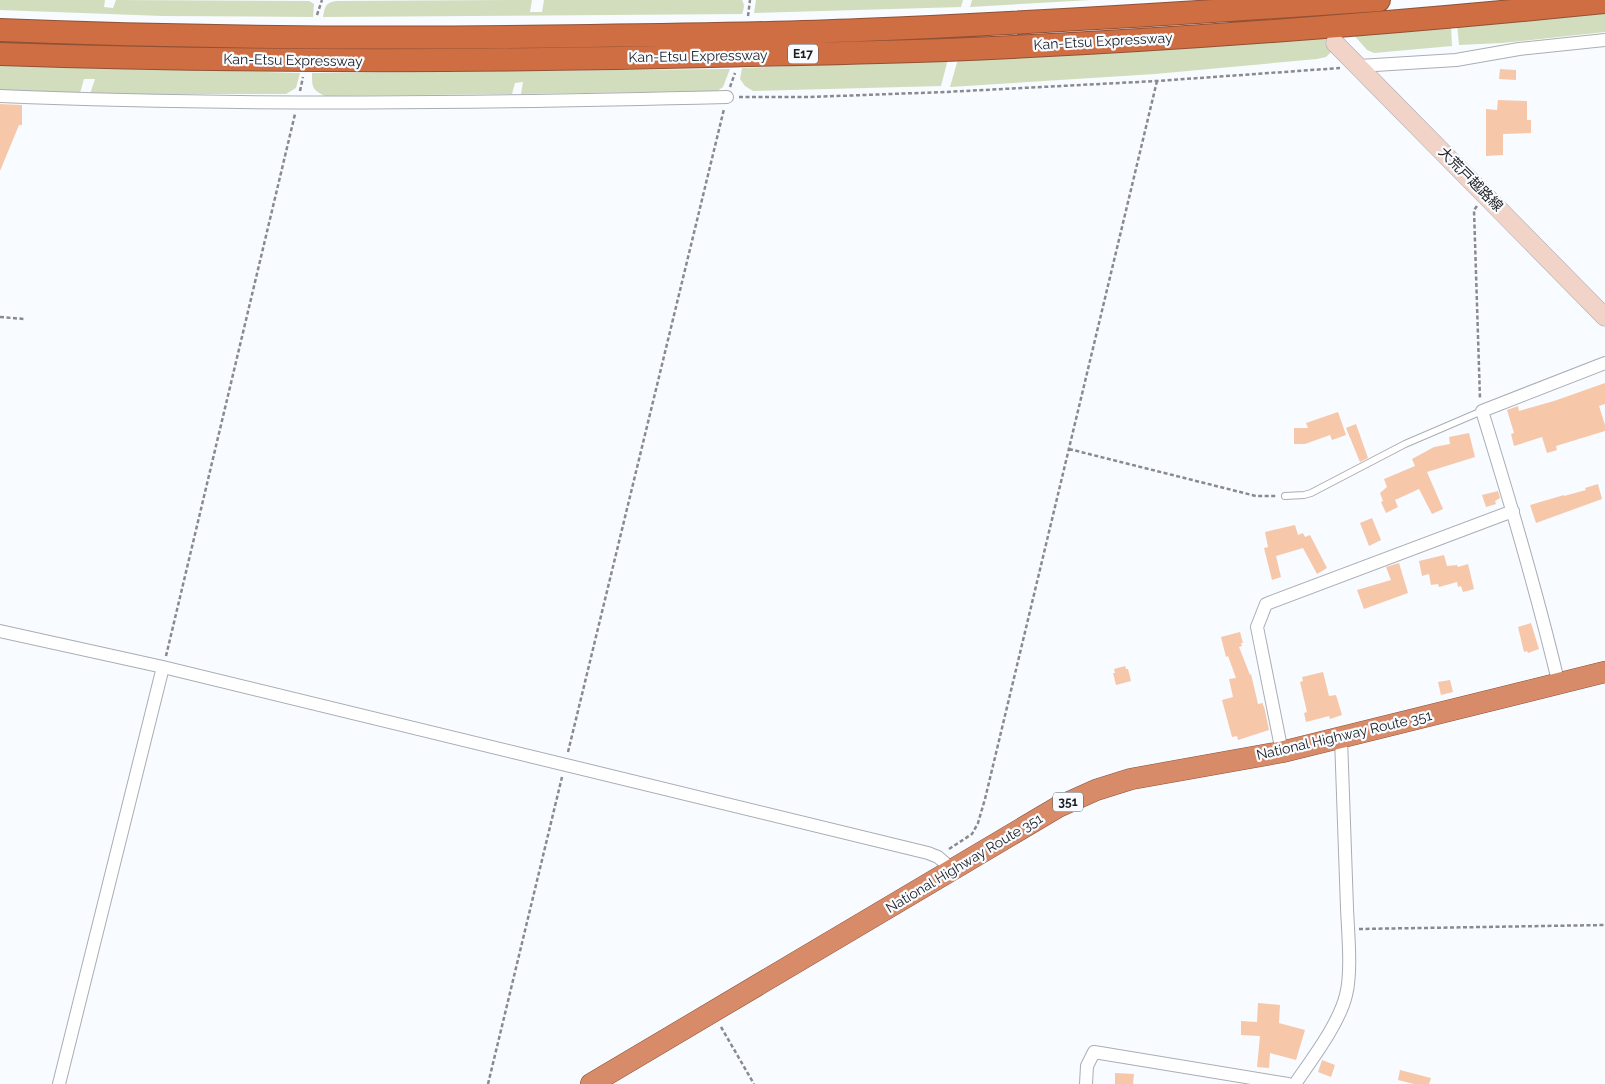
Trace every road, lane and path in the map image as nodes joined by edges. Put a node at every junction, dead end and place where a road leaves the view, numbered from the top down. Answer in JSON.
{"nodes":[{"id":1,"x":322,"y":0,"type":"edge"},
{"id":2,"x":750,"y":0,"type":"edge"},
{"id":3,"x":1380,"y":0,"type":"edge"},
{"id":4,"x":1605,"y":2,"type":"edge"},
{"id":5,"x":317,"y":15,"type":"dead end"},
{"id":6,"x":748,"y":16,"type":"dead end"},
{"id":7,"x":0,"y":30,"type":"edge"},
{"id":8,"x":1605,"y":40,"type":"edge"},
{"id":9,"x":1335,"y":43,"type":"dead end"},
{"id":10,"x":0,"y":54,"type":"edge"},
{"id":11,"x":1359,"y":66,"type":"junction"},
{"id":12,"x":736,"y":69,"type":"dead end"},
{"id":13,"x":304,"y":73,"type":"dead end"},
{"id":14,"x":1157,"y":81,"type":"junction"},
{"id":15,"x":0,"y":96,"type":"edge"},
{"id":16,"x":727,"y":97,"type":"junction"},
{"id":17,"x":298,"y":101,"type":"junction"},
{"id":18,"x":1484,"y":192,"type":"junction"},
{"id":19,"x":1605,"y":317,"type":"edge"},
{"id":20,"x":0,"y":318,"type":"edge"},
{"id":21,"x":24,"y":319,"type":"dead end"},
{"id":22,"x":1605,"y":363,"type":"edge"},
{"id":23,"x":1482,"y":410,"type":"junction"},
{"id":24,"x":1069,"y":449,"type":"junction"},
{"id":25,"x":1285,"y":496,"type":"joint"},
{"id":26,"x":1513,"y":511,"type":"junction"},
{"id":27,"x":0,"y":631,"type":"edge"},
{"id":28,"x":163,"y":667,"type":"junction"},
{"id":29,"x":1605,"y":672,"type":"edge"},
{"id":30,"x":1559,"y":684,"type":"junction"},
{"id":31,"x":1341,"y":738,"type":"junction"},
{"id":32,"x":1282,"y":752,"type":"junction"},
{"id":33,"x":566,"y":764,"type":"junction"},
{"id":34,"x":945,"y":863,"type":"junction"},
{"id":35,"x":1605,"y":925,"type":"edge"},
{"id":36,"x":1348,"y":929,"type":"junction"},
{"id":37,"x":713,"y":1012,"type":"junction"},
{"id":38,"x":59,"y":1084,"type":"edge"},
{"id":39,"x":488,"y":1084,"type":"edge"},
{"id":40,"x":590,"y":1084,"type":"edge"},
{"id":41,"x":754,"y":1084,"type":"edge"},
{"id":42,"x":1086,"y":1084,"type":"edge"},
{"id":43,"x":1288,"y":1084,"type":"edge"},
{"id":44,"x":1295,"y":1084,"type":"edge"}],
"edges":[{"from":1,"to":5,"type":"path"},
{"from":2,"to":6,"type":"path"},
{"from":3,"to":7,"type":"highway","name":"Kan-Etsu Expressway","number":"E17"},
{"from":4,"to":10,"type":"highway","name":"Kan-Etsu Expressway","number":"E17"},
{"from":8,"to":11,"type":"street"},
{"from":9,"to":11,"type":"main road","name":"大荒戸越路線"},
{"from":11,"to":14,"type":"path"},
{"from":11,"to":18,"type":"main road","name":"大荒戸越路線"},
{"from":12,"to":16,"type":"path"},
{"from":13,"to":17,"type":"path"},
{"from":14,"to":16,"type":"path"},
{"from":14,"to":24,"type":"path"},
{"from":15,"to":17,"type":"street"},
{"from":16,"to":17,"type":"street"},
{"from":16,"to":33,"type":"path"},
{"from":17,"to":28,"type":"path"},
{"from":18,"to":19,"type":"main road","name":"大荒戸越路線"},
{"from":18,"to":23,"type":"path"},
{"from":20,"to":21,"type":"path"},
{"from":22,"to":23,"type":"street"},
{"from":23,"to":25,"type":"lane"},
{"from":23,"to":26,"type":"street"},
{"from":24,"to":25,"type":"path"},
{"from":24,"to":34,"type":"path"},
{"from":26,"to":30,"type":"street"},
{"from":26,"to":32,"type":"street"},
{"from":27,"to":28,"type":"street"},
{"from":28,"to":33,"type":"street"},
{"from":28,"to":38,"type":"street"},
{"from":29,"to":30,"type":"highway","name":"National Highway Route 351","number":"351"},
{"from":30,"to":31,"type":"highway","name":"National Highway Route 351","number":"351"},
{"from":31,"to":32,"type":"highway","name":"National Highway Route 351","number":"351"},
{"from":31,"to":36,"type":"street"},
{"from":32,"to":34,"type":"highway","name":"National Highway Route 351","number":"351"},
{"from":33,"to":34,"type":"street"},
{"from":33,"to":39,"type":"path"},
{"from":34,"to":37,"type":"highway","name":"National Highway Route 351","number":"351"},
{"from":35,"to":36,"type":"path"},
{"from":36,"to":44,"type":"street"},
{"from":37,"to":40,"type":"highway","name":"National Highway Route 351","number":"351"},
{"from":37,"to":41,"type":"path"},
{"from":42,"to":43,"type":"street"}]}
